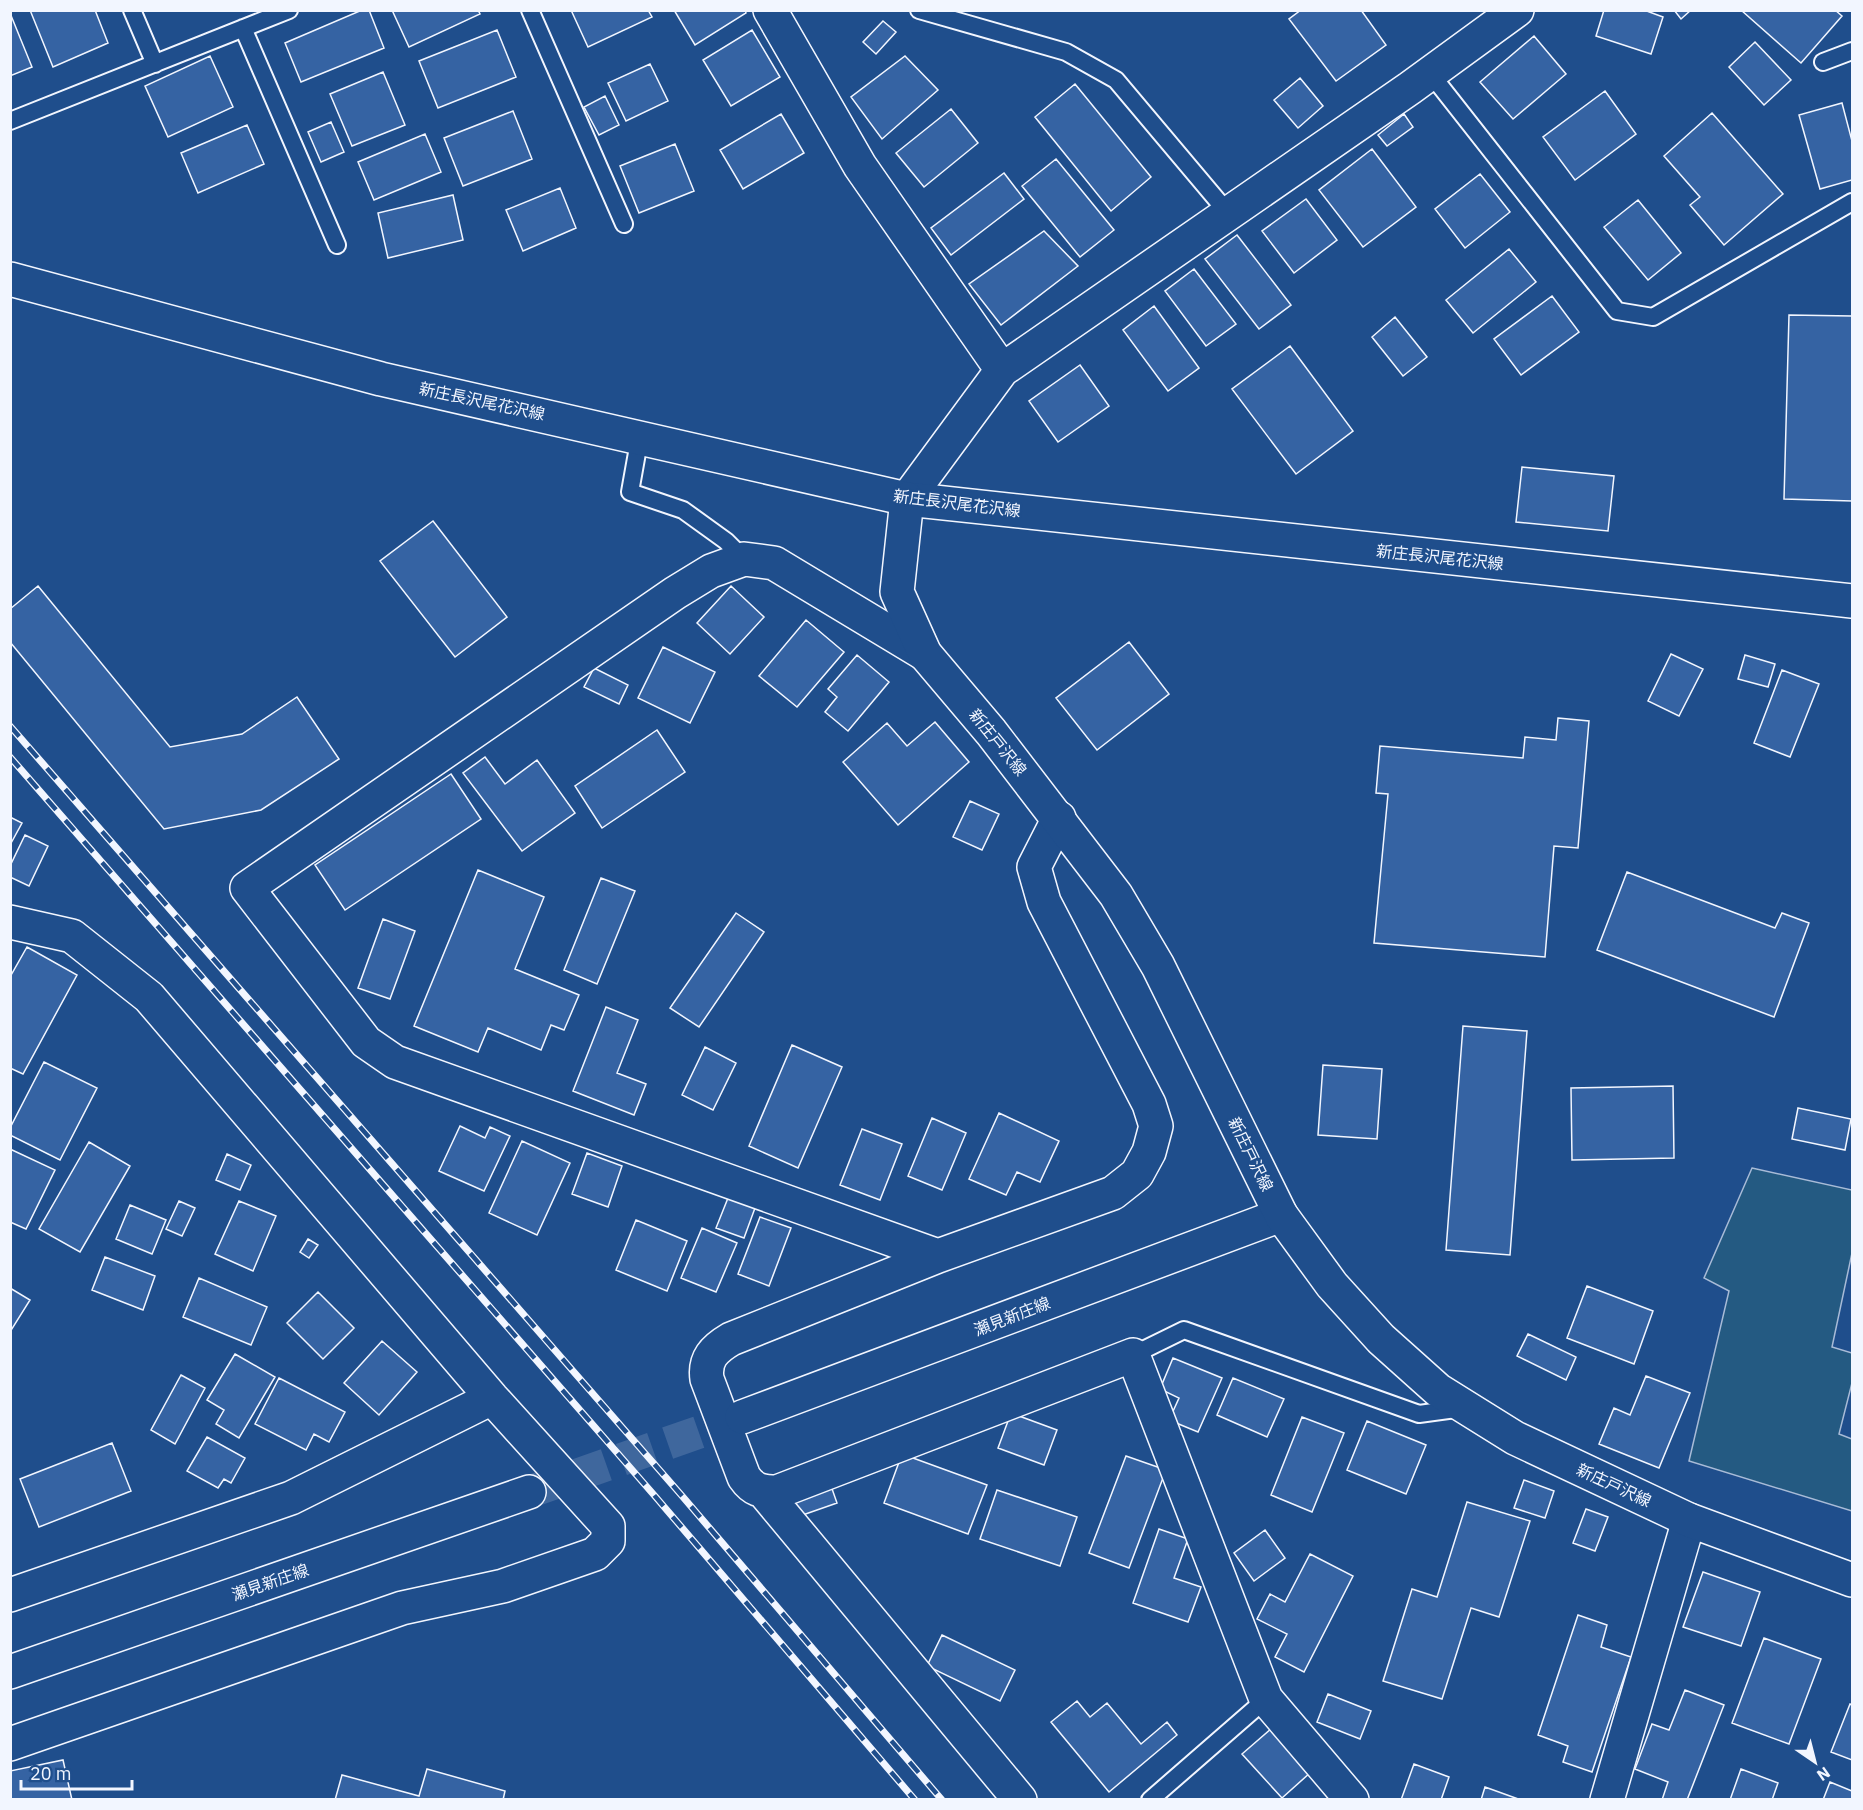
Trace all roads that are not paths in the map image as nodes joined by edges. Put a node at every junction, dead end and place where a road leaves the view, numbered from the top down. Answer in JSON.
{"nodes":[{"id":1,"x":132,"y":10,"type":"edge"},
{"id":2,"x":289,"y":10,"type":"edge"},
{"id":3,"x":530,"y":10,"type":"edge"},
{"id":4,"x":770,"y":10,"type":"edge"},
{"id":5,"x":919,"y":10,"type":"edge"},
{"id":6,"x":1517,"y":10,"type":"edge"},
{"id":7,"x":243,"y":28,"type":"junction"},
{"id":8,"x":1852,"y":51,"type":"edge"},
{"id":9,"x":1823,"y":62,"type":"dead end"},
{"id":10,"x":155,"y":63,"type":"junction"},
{"id":11,"x":1430,"y":73,"type":"junction"},
{"id":12,"x":10,"y":121,"type":"edge"},
{"id":13,"x":1852,"y":202,"type":"edge"},
{"id":14,"x":1228,"y":213,"type":"junction"},
{"id":15,"x":624,"y":225,"type":"dead end"},
{"id":16,"x":337,"y":245,"type":"dead end"},
{"id":17,"x":10,"y":279,"type":"edge"},
{"id":18,"x":1002,"y":370,"type":"junction"},
{"id":19,"x":639,"y":436,"type":"junction"},
{"id":20,"x":908,"y":499,"type":"junction"},
{"id":21,"x":744,"y":559,"type":"junction"},
{"id":22,"x":1852,"y":602,"type":"edge"},
{"id":23,"x":925,"y":654,"type":"junction"},
{"id":24,"x":1059,"y":818,"type":"junction"},
{"id":25,"x":10,"y":922,"type":"edge"},
{"id":26,"x":1281,"y":1215,"type":"junction"},
{"id":27,"x":938,"y":1257,"type":"junction"},
{"id":28,"x":1133,"y":1355,"type":"junction"},
{"id":29,"x":492,"y":1398,"type":"junction"},
{"id":30,"x":1466,"y":1408,"type":"junction"},
{"id":31,"x":742,"y":1417,"type":"tunnel mouth"},
{"id":32,"x":529,"y":1492,"type":"tunnel mouth"},
{"id":33,"x":764,"y":1492,"type":"junction"},
{"id":34,"x":1689,"y":1520,"type":"junction"},
{"id":35,"x":1852,"y":1580,"type":"edge"},
{"id":36,"x":10,"y":1595,"type":"edge"},
{"id":37,"x":10,"y":1672,"type":"edge"},
{"id":38,"x":1266,"y":1699,"type":"junction"},
{"id":39,"x":10,"y":1744,"type":"edge"},
{"id":40,"x":1020,"y":1800,"type":"edge"},
{"id":41,"x":1149,"y":1800,"type":"edge"},
{"id":42,"x":1352,"y":1800,"type":"edge"},
{"id":43,"x":1607,"y":1800,"type":"edge"}],
"edges":[{"from":1,"to":10,"type":"lane"},
{"from":2,"to":7,"type":"lane"},
{"from":3,"to":15,"type":"lane"},
{"from":4,"to":18,"type":"street"},
{"from":5,"to":14,"type":"lane"},
{"from":6,"to":11,"type":"street"},
{"from":7,"to":10,"type":"lane"},
{"from":7,"to":16,"type":"lane"},
{"from":8,"to":9,"type":"lane"},
{"from":10,"to":12,"type":"lane"},
{"from":11,"to":13,"type":"lane"},
{"from":11,"to":14,"type":"street"},
{"from":14,"to":18,"type":"street"},
{"from":17,"to":19,"type":"street","name":"新庄長沢尾花沢線"},
{"from":18,"to":20,"type":"street"},
{"from":19,"to":20,"type":"street","name":"新庄長沢尾花沢線"},
{"from":19,"to":21,"type":"lane"},
{"from":20,"to":22,"type":"street","name":"新庄長沢尾花沢線"},
{"from":20,"to":23,"type":"street","name":"新庄戸沢線"},
{"from":21,"to":23,"type":"street"},
{"from":21,"to":27,"type":"street"},
{"from":23,"to":24,"type":"street","name":"新庄戸沢線"},
{"from":24,"to":26,"type":"street","name":"新庄戸沢線"},
{"from":24,"to":27,"type":"street"},
{"from":25,"to":29,"type":"street"},
{"from":26,"to":30,"type":"street","name":"新庄戸沢線"},
{"from":26,"to":31,"type":"street","name":"瀬見新庄線"},
{"from":27,"to":33,"type":"street"},
{"from":28,"to":30,"type":"lane"},
{"from":28,"to":33,"type":"street"},
{"from":28,"to":38,"type":"street"},
{"from":29,"to":36,"type":"street"},
{"from":29,"to":39,"type":"street"},
{"from":30,"to":34,"type":"street","name":"新庄戸沢線"},
{"from":32,"to":37,"type":"street","name":"瀬見新庄線"},
{"from":33,"to":40,"type":"street"},
{"from":34,"to":35,"type":"street","name":"新庄戸沢線"},
{"from":34,"to":43,"type":"street"},
{"from":38,"to":41,"type":"lane"},
{"from":38,"to":42,"type":"street"}]}
